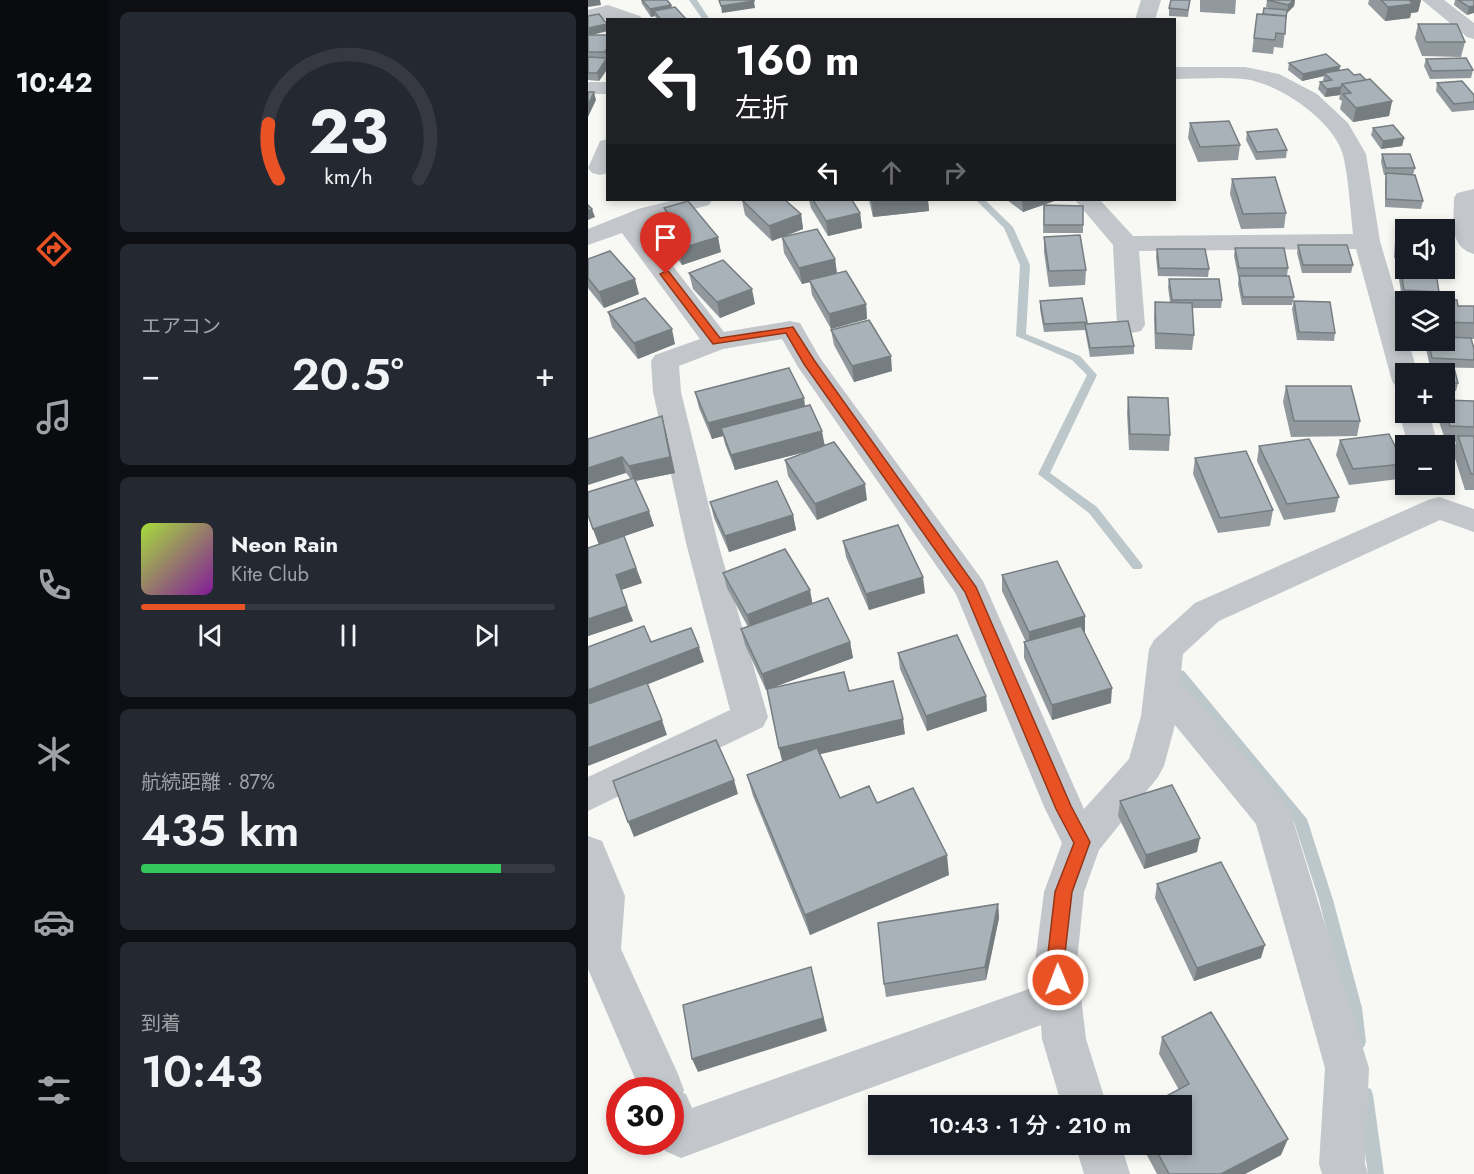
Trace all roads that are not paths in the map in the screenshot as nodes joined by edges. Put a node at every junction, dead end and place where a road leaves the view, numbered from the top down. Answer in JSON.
{"nodes":[{"id":1,"x":1151,"y":0,"type":"edge"},
{"id":2,"x":1432,"y":0,"type":"edge"},
{"id":3,"x":588,"y":16,"type":"edge"},
{"id":4,"x":627,"y":18,"type":"edge"},
{"id":5,"x":1146,"y":18,"type":"edge"},
{"id":6,"x":1474,"y":33,"type":"edge"},
{"id":7,"x":1176,"y":74,"type":"edge"},
{"id":8,"x":588,"y":88,"type":"edge"},
{"id":9,"x":606,"y":88,"type":"edge"},
{"id":10,"x":606,"y":151,"type":"edge"},
{"id":11,"x":598,"y":171,"type":"edge"},
{"id":12,"x":1474,"y":196,"type":"edge"},
{"id":13,"x":695,"y":201,"type":"edge"},
{"id":14,"x":1088,"y":201,"type":"edge"},
{"id":15,"x":635,"y":212,"type":"edge"},
{"id":16,"x":588,"y":237,"type":"edge"},
{"id":17,"x":1367,"y":241,"type":"junction"},
{"id":18,"x":1126,"y":244,"type":"junction"},
{"id":19,"x":1474,"y":246,"type":"edge"},
{"id":20,"x":1131,"y":325,"type":"edge"},
{"id":21,"x":717,"y":342,"type":"junction"},
{"id":22,"x":1401,"y":363,"type":"edge"},
{"id":23,"x":1436,"y":496,"type":"edge"},
{"id":24,"x":1474,"y":521,"type":"edge"},
{"id":25,"x":1162,"y":684,"type":"junction"},
{"id":26,"x":588,"y":795,"type":"edge"},
{"id":27,"x":1082,"y":842,"type":"junction"},
{"id":28,"x":588,"y":853,"type":"edge"},
{"id":29,"x":1060,"y":998,"type":"junction"},
{"id":30,"x":656,"y":1077,"type":"edge"},
{"id":31,"x":1082,"y":1095,"type":"edge"},
{"id":32,"x":684,"y":1134,"type":"edge"},
{"id":33,"x":1101,"y":1155,"type":"edge"},
{"id":34,"x":1107,"y":1174,"type":"edge"},
{"id":35,"x":1345,"y":1174,"type":"edge"}],
"edges":[{"from":1,"to":5,"type":"street"},
{"from":2,"to":6,"type":"street"},
{"from":3,"to":4,"type":"street"},
{"from":7,"to":17,"type":"street"},
{"from":8,"to":9,"type":"street"},
{"from":10,"to":11,"type":"street"},
{"from":12,"to":19,"type":"street"},
{"from":13,"to":15,"type":"street"},
{"from":14,"to":18,"type":"street"},
{"from":15,"to":16,"type":"street"},
{"from":15,"to":21,"type":"street"},
{"from":17,"to":18,"type":"street"},
{"from":17,"to":22,"type":"street"},
{"from":18,"to":20,"type":"street"},
{"from":21,"to":26,"type":"street"},
{"from":21,"to":27,"type":"street"},
{"from":23,"to":24,"type":"street"},
{"from":23,"to":25,"type":"street"},
{"from":25,"to":27,"type":"street"},
{"from":25,"to":35,"type":"street"},
{"from":27,"to":29,"type":"street"},
{"from":28,"to":30,"type":"street"},
{"from":29,"to":31,"type":"street"},
{"from":29,"to":32,"type":"street"},
{"from":33,"to":34,"type":"street"}]}
